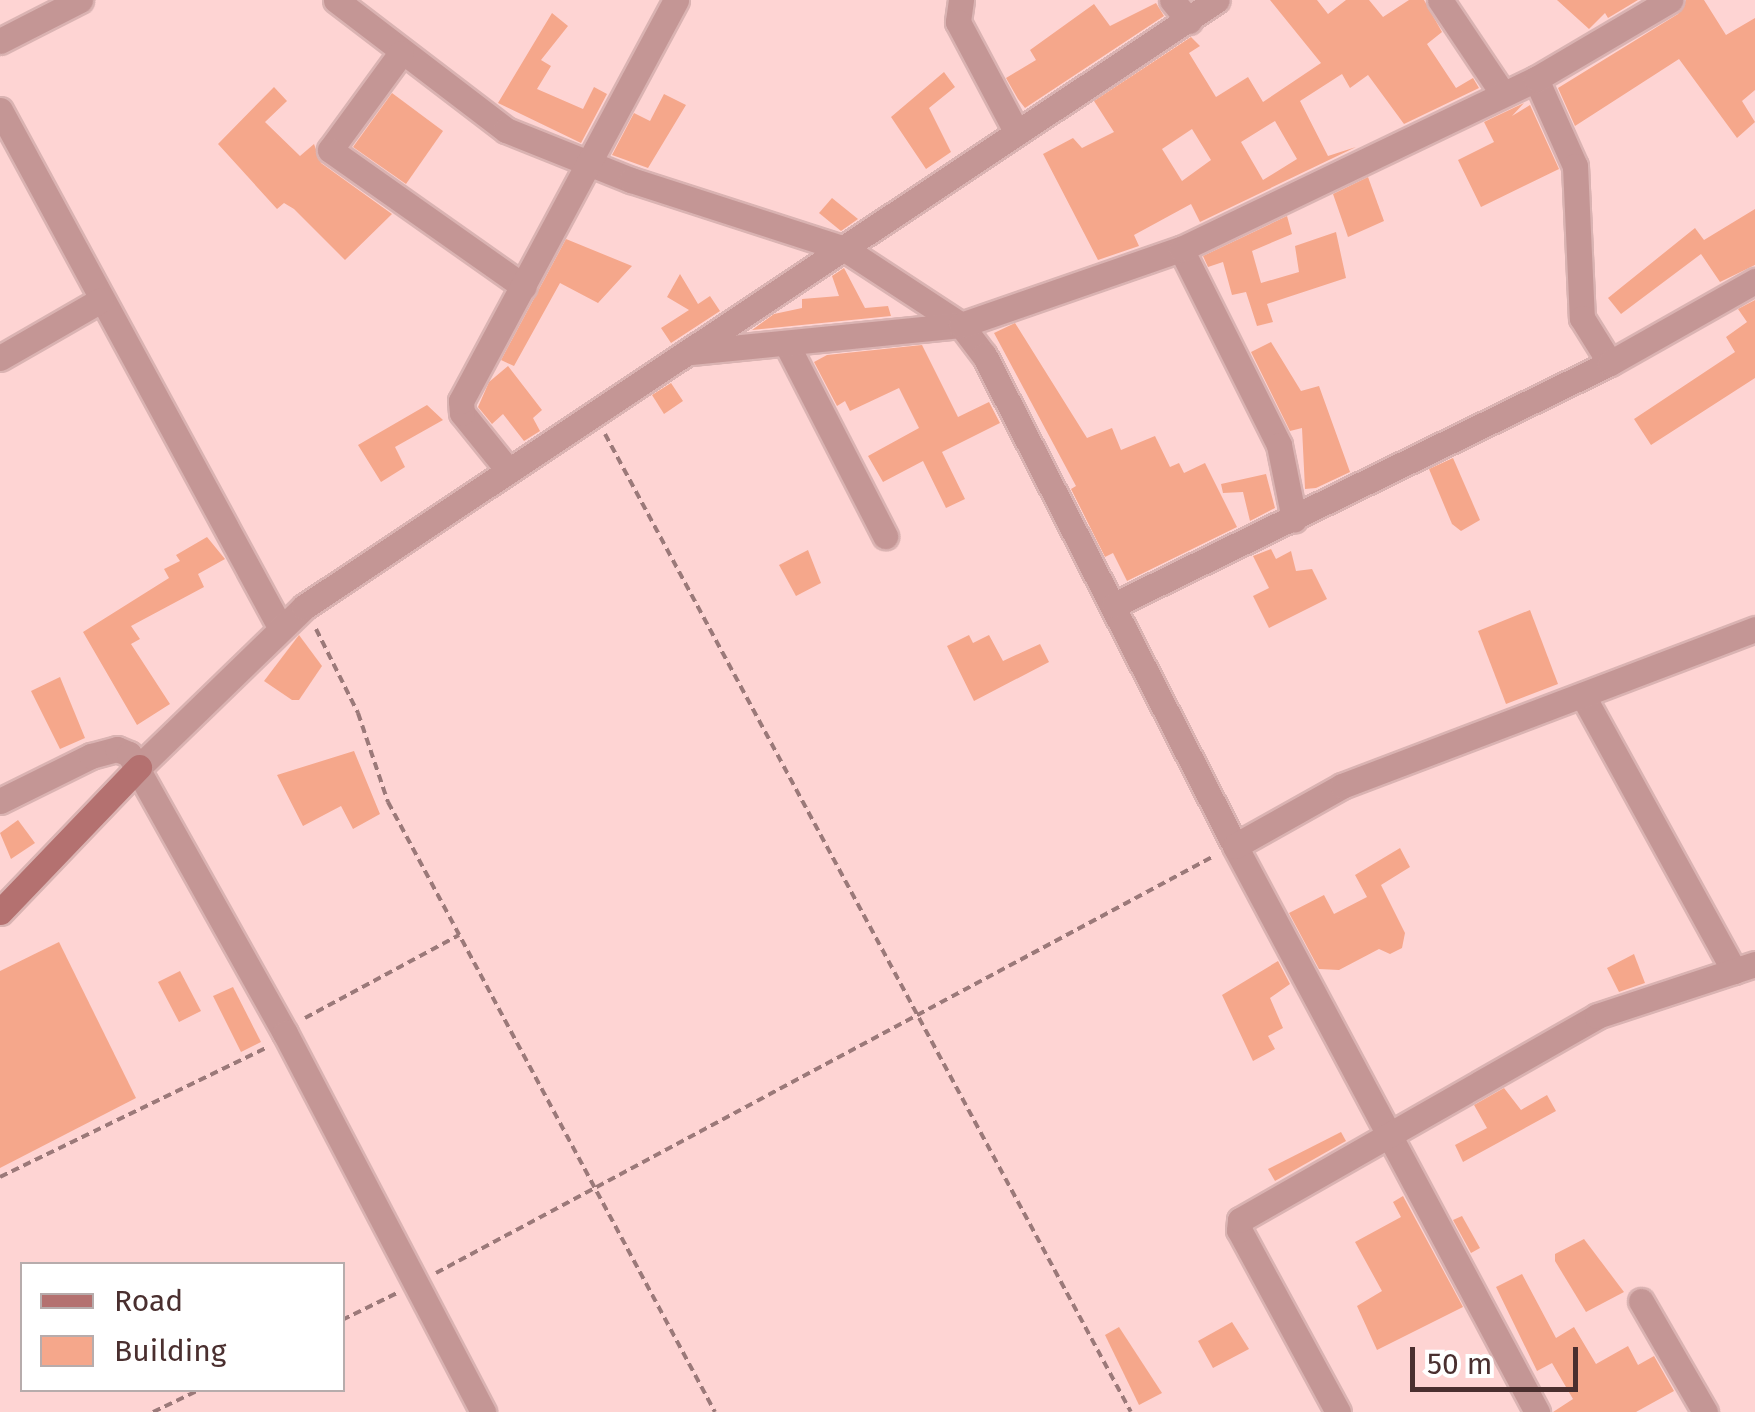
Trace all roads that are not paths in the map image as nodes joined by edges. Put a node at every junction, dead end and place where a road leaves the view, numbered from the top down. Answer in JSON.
{"nodes":[{"id":1,"x":80,"y":0,"type":"edge"},
{"id":2,"x":336,"y":0,"type":"edge"},
{"id":3,"x":676,"y":0,"type":"edge"},
{"id":4,"x":961,"y":0,"type":"edge"},
{"id":5,"x":1172,"y":0,"type":"edge"},
{"id":6,"x":1217,"y":0,"type":"edge"},
{"id":7,"x":1440,"y":0,"type":"edge"},
{"id":8,"x":1670,"y":0,"type":"edge"},
{"id":9,"x":1189,"y":21,"type":"junction"},
{"id":10,"x":0,"y":41,"type":"edge"},
{"id":11,"x":401,"y":53,"type":"junction"},
{"id":12,"x":1536,"y":78,"type":"junction"},
{"id":13,"x":1503,"y":94,"type":"junction"},
{"id":14,"x":0,"y":110,"type":"edge"},
{"id":15,"x":1016,"y":131,"type":"junction"},
{"id":16,"x":590,"y":165,"type":"junction"},
{"id":17,"x":845,"y":249,"type":"junction"},
{"id":18,"x":1181,"y":249,"type":"junction"},
{"id":19,"x":1755,"y":282,"type":"edge"},
{"id":20,"x":524,"y":287,"type":"junction"},
{"id":21,"x":101,"y":300,"type":"junction"},
{"id":22,"x":961,"y":325,"type":"junction"},
{"id":23,"x":787,"y":345,"type":"junction"},
{"id":24,"x":686,"y":352,"type":"junction"},
{"id":25,"x":0,"y":358,"type":"edge"},
{"id":26,"x":1610,"y":363,"type":"junction"},
{"id":27,"x":508,"y":470,"type":"junction"},
{"id":28,"x":1294,"y":519,"type":"junction"},
{"id":29,"x":885,"y":536,"type":"dead end"},
{"id":30,"x":1114,"y":606,"type":"junction"},
{"id":31,"x":280,"y":627,"type":"junction"},
{"id":32,"x":1755,"y":629,"type":"edge"},
{"id":33,"x":1583,"y":696,"type":"junction"},
{"id":34,"x":140,"y":767,"type":"junction"},
{"id":35,"x":0,"y":801,"type":"edge"},
{"id":36,"x":1234,"y":846,"type":"junction"},
{"id":37,"x":0,"y":912,"type":"edge"},
{"id":38,"x":1744,"y":967,"type":"edge"},
{"id":39,"x":1390,"y":1133,"type":"junction"},
{"id":40,"x":1640,"y":1301,"type":"dead end"},
{"id":41,"x":483,"y":1412,"type":"edge"},
{"id":42,"x":1338,"y":1412,"type":"edge"},
{"id":43,"x":1537,"y":1412,"type":"edge"},
{"id":44,"x":1705,"y":1412,"type":"edge"}],
"edges":[{"from":1,"to":10,"type":"street"},
{"from":2,"to":11,"type":"street"},
{"from":3,"to":16,"type":"street"},
{"from":4,"to":15,"type":"street"},
{"from":5,"to":9,"type":"street"},
{"from":6,"to":9,"type":"street"},
{"from":7,"to":13,"type":"street"},
{"from":8,"to":12,"type":"street"},
{"from":9,"to":15,"type":"street"},
{"from":11,"to":16,"type":"street"},
{"from":11,"to":20,"type":"street"},
{"from":12,"to":13,"type":"street"},
{"from":12,"to":26,"type":"street"},
{"from":13,"to":18,"type":"street"},
{"from":14,"to":21,"type":"street"},
{"from":15,"to":17,"type":"street"},
{"from":16,"to":17,"type":"street"},
{"from":16,"to":20,"type":"street"},
{"from":17,"to":22,"type":"street"},
{"from":17,"to":24,"type":"street"},
{"from":18,"to":22,"type":"street"},
{"from":18,"to":28,"type":"street"},
{"from":19,"to":26,"type":"street"},
{"from":20,"to":27,"type":"street"},
{"from":21,"to":25,"type":"street"},
{"from":21,"to":31,"type":"street"},
{"from":22,"to":23,"type":"street"},
{"from":22,"to":30,"type":"street"},
{"from":23,"to":24,"type":"street"},
{"from":23,"to":29,"type":"street"},
{"from":24,"to":27,"type":"street"},
{"from":26,"to":28,"type":"street"},
{"from":27,"to":31,"type":"street"},
{"from":28,"to":30,"type":"street"},
{"from":30,"to":36,"type":"street"},
{"from":31,"to":34,"type":"street"},
{"from":32,"to":33,"type":"street"},
{"from":33,"to":36,"type":"street"},
{"from":33,"to":38,"type":"street"},
{"from":34,"to":35,"type":"street"},
{"from":34,"to":37,"type":"street"},
{"from":34,"to":41,"type":"street"},
{"from":36,"to":39,"type":"street"},
{"from":38,"to":39,"type":"street"},
{"from":39,"to":42,"type":"street"},
{"from":39,"to":43,"type":"street"},
{"from":40,"to":44,"type":"street"}]}
